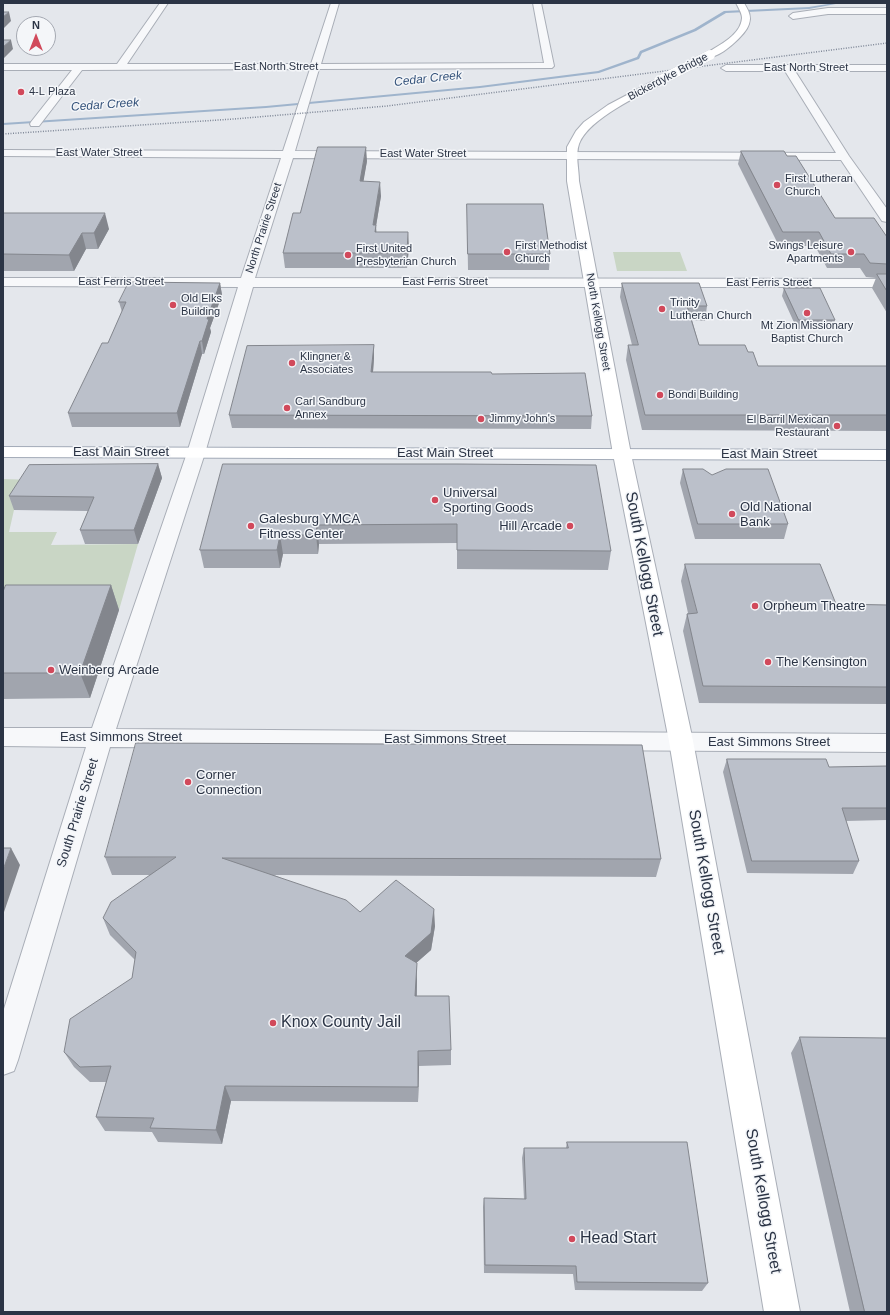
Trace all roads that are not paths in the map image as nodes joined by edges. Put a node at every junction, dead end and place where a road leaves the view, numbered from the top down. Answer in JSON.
{"nodes":[{"id":1,"x":164,"y":3,"type":"edge"},
{"id":2,"x":335,"y":3,"type":"edge"},
{"id":3,"x":537,"y":3,"type":"edge"},
{"id":4,"x":742,"y":6,"type":"edge"},
{"id":5,"x":887,"y":11,"type":"edge"},
{"id":6,"x":793,"y":16,"type":"dead end"},
{"id":7,"x":3,"y":67,"type":"edge"},
{"id":8,"x":79,"y":67,"type":"junction"},
{"id":9,"x":120,"y":67,"type":"junction"},
{"id":10,"x":315,"y":68,"type":"junction"},
{"id":11,"x":726,"y":68,"type":"dead end"},
{"id":12,"x":788,"y":68,"type":"junction"},
{"id":13,"x":887,"y":68,"type":"edge"},
{"id":14,"x":35,"y":124,"type":"dead end"},
{"id":15,"x":574,"y":149,"type":"junction"},
{"id":16,"x":288,"y":154,"type":"junction"},
{"id":17,"x":5,"y":156,"type":"edge"},
{"id":18,"x":844,"y":157,"type":"junction"},
{"id":19,"x":887,"y":218,"type":"edge"},
{"id":20,"x":3,"y":282,"type":"edge"},
{"id":21,"x":246,"y":282,"type":"junction"},
{"id":22,"x":591,"y":282,"type":"junction"},
{"id":23,"x":887,"y":283,"type":"edge"},
{"id":24,"x":3,"y":452,"type":"edge"},
{"id":25,"x":196,"y":453,"type":"junction"},
{"id":26,"x":622,"y":454,"type":"junction"},
{"id":27,"x":887,"y":455,"type":"edge"},
{"id":28,"x":3,"y":737,"type":"edge"},
{"id":29,"x":101,"y":737,"type":"junction"},
{"id":30,"x":681,"y":741,"type":"junction"},
{"id":31,"x":887,"y":743,"type":"edge"},
{"id":32,"x":3,"y":1060,"type":"edge"},
{"id":33,"x":782,"y":1312,"type":"edge"}],
"edges":[{"from":1,"to":9,"type":"street"},
{"from":2,"to":10,"type":"street","name":"North Prairie Street"},
{"from":3,"to":10,"type":"street","name":"East North Street"},
{"from":4,"to":15,"type":"main road","name":"Bickerdyke Bridge","bridge":true},
{"from":5,"to":6,"type":"street"},
{"from":7,"to":8,"type":"street","name":"East North Street"},
{"from":8,"to":9,"type":"street","name":"East North Street"},
{"from":8,"to":14,"type":"street"},
{"from":9,"to":10,"type":"street","name":"East North Street"},
{"from":10,"to":16,"type":"street","name":"North Prairie Street"},
{"from":11,"to":12,"type":"street","name":"East North Street"},
{"from":12,"to":13,"type":"street","name":"East North Street"},
{"from":12,"to":18,"type":"street"},
{"from":15,"to":16,"type":"street","name":"East Water Street"},
{"from":15,"to":18,"type":"street","name":"East Water Street"},
{"from":15,"to":22,"type":"main road","name":"North Kellogg Street"},
{"from":16,"to":17,"type":"street","name":"East Water Street"},
{"from":16,"to":21,"type":"street","name":"North Prairie Street"},
{"from":18,"to":19,"type":"street"},
{"from":20,"to":21,"type":"street","name":"East Ferris Street"},
{"from":21,"to":22,"type":"street","name":"East Ferris Street"},
{"from":21,"to":25,"type":"street","name":"North Prairie Street"},
{"from":22,"to":23,"type":"street","name":"East Ferris Street"},
{"from":22,"to":26,"type":"main road","name":"North Kellogg Street"},
{"from":24,"to":25,"type":"main road","name":"East Main Street"},
{"from":25,"to":26,"type":"main road","name":"East Main Street"},
{"from":25,"to":29,"type":"street","name":"South Prairie Street"},
{"from":26,"to":27,"type":"main road","name":"East Main Street"},
{"from":26,"to":30,"type":"main road","name":"South Kellogg Street"},
{"from":28,"to":29,"type":"street","name":"East Simmons Street"},
{"from":29,"to":30,"type":"street","name":"East Simmons Street"},
{"from":29,"to":32,"type":"street","name":"South Prairie Street"},
{"from":30,"to":31,"type":"street","name":"East Simmons Street"},
{"from":30,"to":33,"type":"main road","name":"South Kellogg Street"}]}
